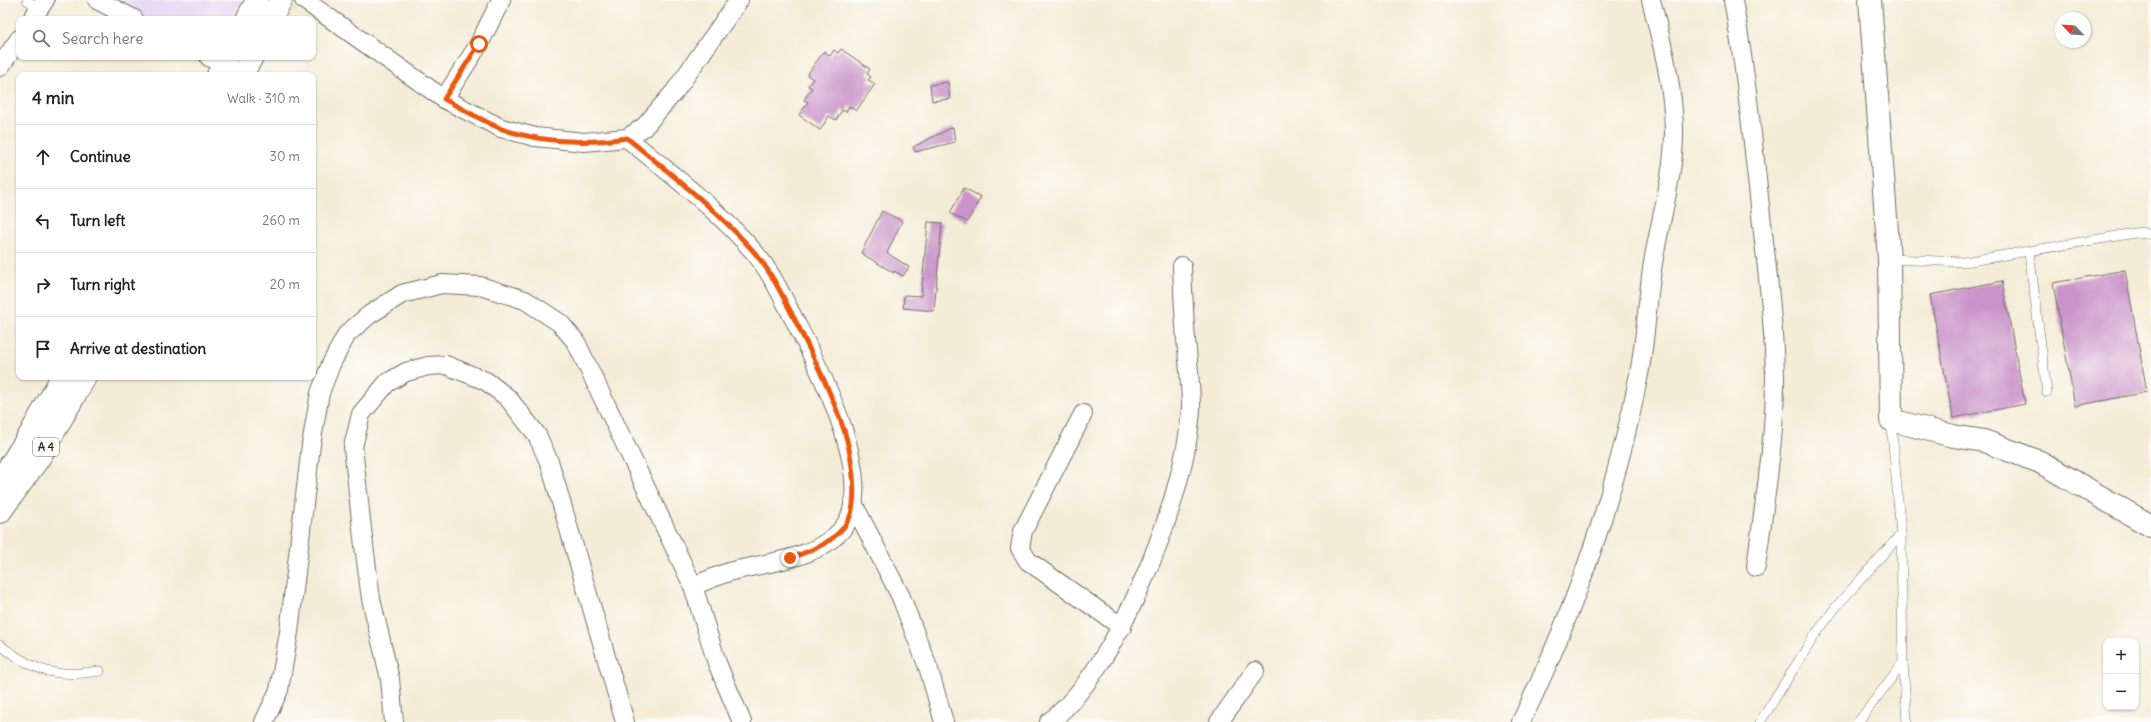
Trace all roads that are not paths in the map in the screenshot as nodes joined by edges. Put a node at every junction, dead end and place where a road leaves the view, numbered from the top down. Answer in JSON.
{"nodes":[{"id":1,"x":97,"y":0,"type":"edge"},
{"id":2,"x":257,"y":0,"type":"edge"},
{"id":3,"x":281,"y":0,"type":"edge"},
{"id":4,"x":304,"y":0,"type":"edge"},
{"id":5,"x":501,"y":0,"type":"edge"},
{"id":6,"x":739,"y":0,"type":"edge"},
{"id":7,"x":1652,"y":0,"type":"edge"},
{"id":8,"x":1733,"y":0,"type":"edge"},
{"id":9,"x":1870,"y":0,"type":"edge"},
{"id":10,"x":128,"y":16,"type":"edge"},
{"id":11,"x":249,"y":16,"type":"edge"},
{"id":12,"x":273,"y":16,"type":"edge"},
{"id":13,"x":16,"y":43,"type":"edge"},
{"id":14,"x":250,"y":60,"type":"edge"},
{"id":15,"x":0,"y":67,"type":"edge"},
{"id":16,"x":244,"y":72,"type":"edge"},
{"id":17,"x":444,"y":99,"type":"junction"},
{"id":18,"x":627,"y":138,"type":"junction"},
{"id":19,"x":2151,"y":235,"type":"edge"},
{"id":20,"x":2029,"y":252,"type":"junction"},
{"id":21,"x":1888,"y":259,"type":"junction"},
{"id":22,"x":1182,"y":266,"type":"dead end"},
{"id":23,"x":60,"y":380,"type":"edge"},
{"id":24,"x":82,"y":380,"type":"edge"},
{"id":25,"x":2047,"y":392,"type":"dead end"},
{"id":26,"x":1083,"y":414,"type":"dead end"},
{"id":27,"x":1891,"y":420,"type":"junction"},
{"id":28,"x":0,"y":481,"type":"edge"},
{"id":29,"x":853,"y":503,"type":"junction"},
{"id":30,"x":0,"y":512,"type":"edge"},
{"id":31,"x":2151,"y":526,"type":"edge"},
{"id":32,"x":1901,"y":534,"type":"junction"},
{"id":33,"x":1756,"y":567,"type":"dead end"},
{"id":34,"x":693,"y":586,"type":"junction"},
{"id":35,"x":1122,"y":626,"type":"junction"},
{"id":36,"x":0,"y":645,"type":"edge"},
{"id":37,"x":1903,"y":663,"type":"junction"},
{"id":38,"x":100,"y":671,"type":"dead end"},
{"id":39,"x":1255,"y":671,"type":"dead end"},
{"id":40,"x":264,"y":722,"type":"edge"},
{"id":41,"x":394,"y":722,"type":"edge"},
{"id":42,"x":625,"y":722,"type":"edge"},
{"id":43,"x":742,"y":722,"type":"edge"},
{"id":44,"x":944,"y":722,"type":"edge"},
{"id":45,"x":1049,"y":722,"type":"edge"},
{"id":46,"x":1219,"y":722,"type":"edge"},
{"id":47,"x":1521,"y":722,"type":"edge"},
{"id":48,"x":1760,"y":722,"type":"edge"},
{"id":49,"x":1858,"y":722,"type":"edge"},
{"id":50,"x":1907,"y":722,"type":"edge"}],
"edges":[{"from":1,"to":10,"type":"street"},
{"from":2,"to":11,"type":"main road"},
{"from":3,"to":12,"type":"main road"},
{"from":4,"to":17,"type":"street"},
{"from":5,"to":17,"type":"street"},
{"from":6,"to":18,"type":"street"},
{"from":7,"to":47,"type":"street"},
{"from":8,"to":33,"type":"street"},
{"from":9,"to":21,"type":"main road"},
{"from":13,"to":15,"type":"street"},
{"from":14,"to":16,"type":"main road"},
{"from":17,"to":18,"type":"street"},
{"from":18,"to":29,"type":"street"},
{"from":19,"to":20,"type":"lane"},
{"from":20,"to":21,"type":"lane"},
{"from":20,"to":25,"type":"lane"},
{"from":21,"to":27,"type":"main road"},
{"from":22,"to":35,"type":"street"},
{"from":23,"to":28,"type":"main road","number":"A 4"},
{"from":24,"to":30,"type":"main road","number":"A 4"},
{"from":26,"to":35,"type":"street"},
{"from":27,"to":31,"type":"main road"},
{"from":27,"to":32,"type":"lane"},
{"from":29,"to":34,"type":"street"},
{"from":29,"to":44,"type":"street"},
{"from":32,"to":37,"type":"lane"},
{"from":32,"to":48,"type":"lane"},
{"from":34,"to":40,"type":"street"},
{"from":34,"to":43,"type":"street"},
{"from":35,"to":45,"type":"street"},
{"from":36,"to":38,"type":"lane"},
{"from":37,"to":49,"type":"lane"},
{"from":37,"to":50,"type":"lane"},
{"from":39,"to":46,"type":"street"},
{"from":41,"to":42,"type":"street"}]}
